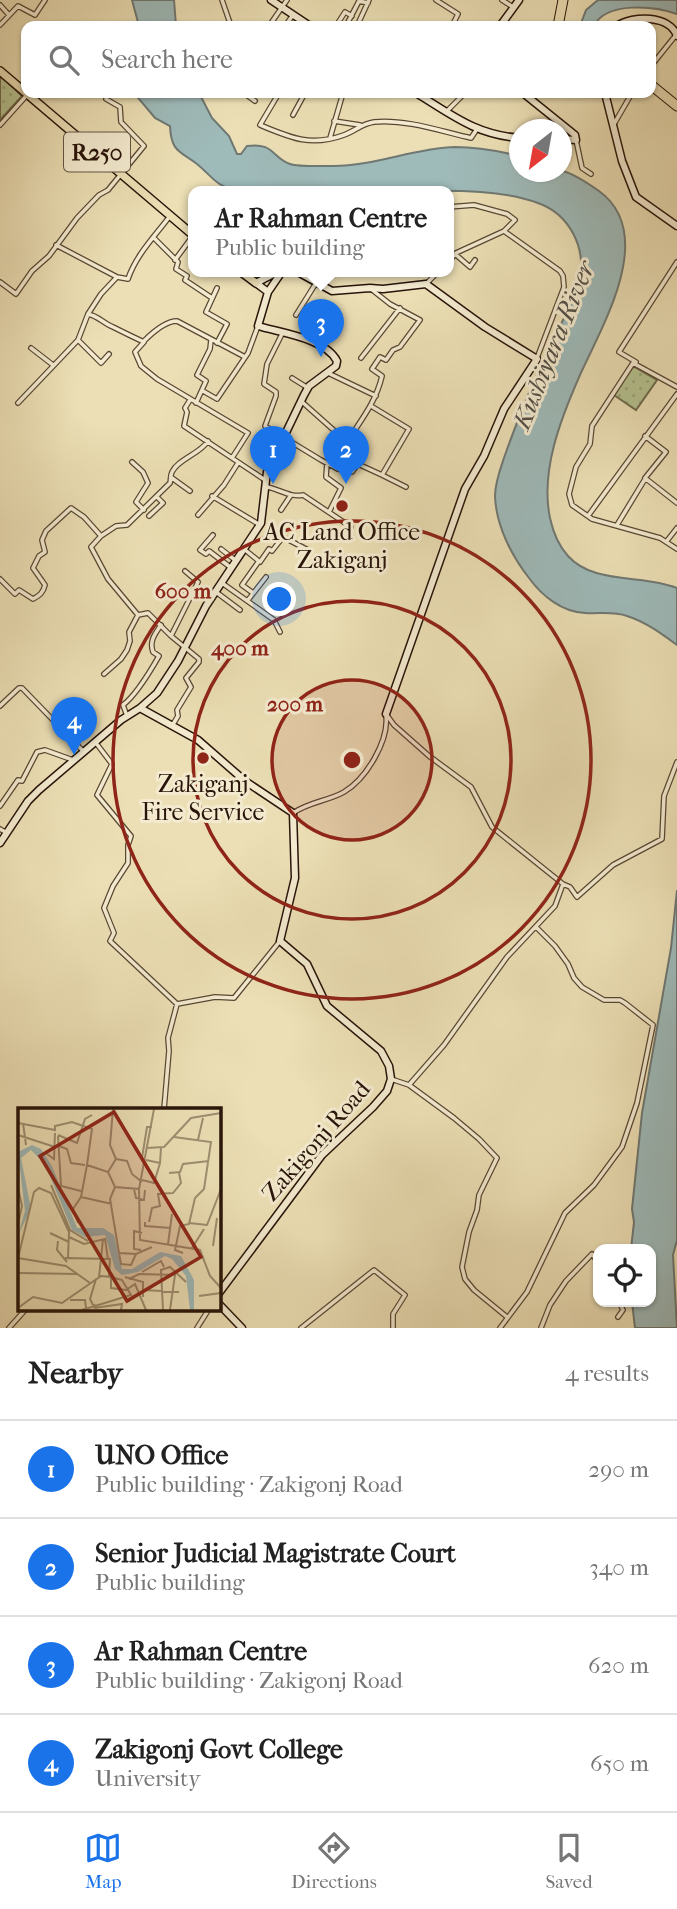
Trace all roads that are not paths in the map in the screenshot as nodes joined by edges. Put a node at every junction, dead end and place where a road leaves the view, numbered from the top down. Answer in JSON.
{"nodes":[{"id":1,"x":45,"y":0,"type":"edge"},
{"id":2,"x":222,"y":0,"type":"edge"},
{"id":3,"x":271,"y":0,"type":"edge"},
{"id":4,"x":287,"y":0,"type":"edge"},
{"id":5,"x":359,"y":0,"type":"edge"},
{"id":6,"x":436,"y":0,"type":"edge"},
{"id":7,"x":502,"y":0,"type":"edge"},
{"id":8,"x":519,"y":0,"type":"edge"},
{"id":9,"x":563,"y":0,"type":"edge"},
{"id":10,"x":368,"y":2,"type":"edge"},
{"id":11,"x":0,"y":5,"type":"edge"},
{"id":12,"x":513,"y":7,"type":"junction"},
{"id":13,"x":282,"y":8,"type":"junction"},
{"id":14,"x":9,"y":15,"type":"junction"},
{"id":15,"x":293,"y":15,"type":"junction"},
{"id":16,"x":352,"y":16,"type":"junction"},
{"id":17,"x":229,"y":21,"type":"edge"},
{"id":18,"x":273,"y":21,"type":"edge"},
{"id":19,"x":289,"y":21,"type":"edge"},
{"id":20,"x":302,"y":21,"type":"edge"},
{"id":21,"x":340,"y":21,"type":"edge"},
{"id":22,"x":349,"y":21,"type":"edge"},
{"id":23,"x":359,"y":21,"type":"edge"},
{"id":24,"x":455,"y":21,"type":"edge"},
{"id":25,"x":503,"y":21,"type":"edge"},
{"id":26,"x":559,"y":21,"type":"edge"},
{"id":27,"x":631,"y":21,"type":"edge"},
{"id":28,"x":655,"y":21,"type":"edge"},
{"id":29,"x":656,"y":21,"type":"edge"},
{"id":30,"x":0,"y":25,"type":"edge"},
{"id":31,"x":676,"y":36,"type":"edge"},
{"id":32,"x":656,"y":60,"type":"edge"},
{"id":33,"x":0,"y":71,"type":"edge"},
{"id":34,"x":656,"y":89,"type":"edge"},
{"id":35,"x":21,"y":90,"type":"edge"},
{"id":36,"x":24,"y":98,"type":"edge"},
{"id":37,"x":31,"y":98,"type":"edge"},
{"id":38,"x":251,"y":98,"type":"edge"},
{"id":39,"x":276,"y":98,"type":"edge"},
{"id":40,"x":302,"y":98,"type":"edge"},
{"id":41,"x":341,"y":98,"type":"edge"},
{"id":42,"x":425,"y":98,"type":"edge"},
{"id":43,"x":460,"y":98,"type":"edge"},
{"id":44,"x":529,"y":98,"type":"edge"},
{"id":45,"x":607,"y":98,"type":"edge"},
{"id":46,"x":629,"y":98,"type":"edge"},
{"id":47,"x":106,"y":99,"type":"dead end"},
{"id":48,"x":255,"y":101,"type":"dead end"},
{"id":49,"x":677,"y":106,"type":"edge"},
{"id":50,"x":447,"y":111,"type":"junction"},
{"id":51,"x":293,"y":115,"type":"dead end"},
{"id":52,"x":334,"y":121,"type":"junction"},
{"id":53,"x":0,"y":125,"type":"edge"},
{"id":54,"x":360,"y":125,"type":"junction"},
{"id":55,"x":613,"y":125,"type":"junction"},
{"id":56,"x":477,"y":129,"type":"junction"},
{"id":57,"x":509,"y":137,"type":"edge"},
{"id":58,"x":330,"y":139,"type":"junction"},
{"id":59,"x":572,"y":139,"type":"edge"},
{"id":60,"x":576,"y":139,"type":"junction"},
{"id":61,"x":122,"y":174,"type":"junction"},
{"id":62,"x":591,"y":174,"type":"dead end"},
{"id":63,"x":454,"y":207,"type":"edge"},
{"id":64,"x":170,"y":216,"type":"junction"},
{"id":65,"x":677,"y":226,"type":"edge"},
{"id":66,"x":188,"y":231,"type":"edge"},
{"id":67,"x":504,"y":231,"type":"junction"},
{"id":68,"x":154,"y":238,"type":"junction"},
{"id":69,"x":188,"y":242,"type":"edge"},
{"id":70,"x":56,"y":245,"type":"junction"},
{"id":71,"x":455,"y":253,"type":"joint"},
{"id":72,"x":175,"y":260,"type":"junction"},
{"id":73,"x":475,"y":260,"type":"dead end"},
{"id":74,"x":677,"y":262,"type":"edge"},
{"id":75,"x":117,"y":277,"type":"junction"},
{"id":76,"x":248,"y":277,"type":"edge"},
{"id":77,"x":268,"y":277,"type":"edge"},
{"id":78,"x":277,"y":277,"type":"edge"},
{"id":79,"x":310,"y":277,"type":"edge"},
{"id":80,"x":433,"y":277,"type":"edge"},
{"id":81,"x":0,"y":282,"type":"edge"},
{"id":82,"x":256,"y":283,"type":"junction"},
{"id":83,"x":316,"y":284,"type":"junction"},
{"id":84,"x":426,"y":284,"type":"junction"},
{"id":85,"x":217,"y":288,"type":"dead end"},
{"id":86,"x":370,"y":288,"type":"junction"},
{"id":87,"x":268,"y":292,"type":"junction"},
{"id":88,"x":212,"y":298,"type":"junction"},
{"id":89,"x":400,"y":308,"type":"junction"},
{"id":90,"x":88,"y":314,"type":"junction"},
{"id":91,"x":296,"y":315,"type":"dead end"},
{"id":92,"x":258,"y":326,"type":"junction"},
{"id":93,"x":283,"y":332,"type":"junction"},
{"id":94,"x":78,"y":340,"type":"junction"},
{"id":95,"x":211,"y":340,"type":"junction"},
{"id":96,"x":144,"y":342,"type":"junction"},
{"id":97,"x":217,"y":343,"type":"junction"},
{"id":98,"x":32,"y":348,"type":"dead end"},
{"id":99,"x":110,"y":354,"type":"dead end"},
{"id":100,"x":245,"y":357,"type":"junction"},
{"id":101,"x":361,"y":358,"type":"dead end"},
{"id":102,"x":537,"y":359,"type":"junction"},
{"id":103,"x":54,"y":365,"type":"junction"},
{"id":104,"x":328,"y":373,"type":"junction"},
{"id":105,"x":292,"y":378,"type":"dead end"},
{"id":106,"x":677,"y":387,"type":"edge"},
{"id":107,"x":308,"y":388,"type":"junction"},
{"id":108,"x":203,"y":391,"type":"junction"},
{"id":109,"x":677,"y":394,"type":"edge"},
{"id":110,"x":376,"y":397,"type":"junction"},
{"id":111,"x":190,"y":400,"type":"junction"},
{"id":112,"x":301,"y":401,"type":"junction"},
{"id":113,"x":18,"y":403,"type":"dead end"},
{"id":114,"x":196,"y":403,"type":"junction"},
{"id":115,"x":371,"y":406,"type":"junction"},
{"id":116,"x":645,"y":436,"type":"junction"},
{"id":117,"x":284,"y":437,"type":"junction"},
{"id":118,"x":208,"y":442,"type":"junction"},
{"id":119,"x":232,"y":458,"type":"junction"},
{"id":120,"x":132,"y":462,"type":"dead end"},
{"id":121,"x":238,"y":463,"type":"junction"},
{"id":122,"x":327,"y":463,"type":"junction"},
{"id":123,"x":382,"y":475,"type":"junction"},
{"id":124,"x":172,"y":478,"type":"junction"},
{"id":125,"x":645,"y":478,"type":"junction"},
{"id":126,"x":265,"y":483,"type":"junction"},
{"id":127,"x":405,"y":487,"type":"dead end"},
{"id":128,"x":190,"y":491,"type":"dead end"},
{"id":129,"x":291,"y":495,"type":"junction"},
{"id":130,"x":212,"y":496,"type":"junction"},
{"id":131,"x":158,"y":497,"type":"junction"},
{"id":132,"x":677,"y":503,"type":"edge"},
{"id":133,"x":144,"y":510,"type":"junction"},
{"id":134,"x":281,"y":510,"type":"dead end"},
{"id":135,"x":329,"y":512,"type":"junction"},
{"id":136,"x":198,"y":515,"type":"dead end"},
{"id":137,"x":149,"y":516,"type":"dead end"},
{"id":138,"x":588,"y":516,"type":"junction"},
{"id":139,"x":260,"y":525,"type":"junction"},
{"id":140,"x":617,"y":525,"type":"junction"},
{"id":141,"x":351,"y":527,"type":"dead end"},
{"id":142,"x":677,"y":528,"type":"edge"},
{"id":143,"x":213,"y":535,"type":"dead end"},
{"id":144,"x":101,"y":536,"type":"junction"},
{"id":145,"x":666,"y":541,"type":"junction"},
{"id":146,"x":677,"y":547,"type":"edge"},
{"id":147,"x":221,"y":549,"type":"dead end"},
{"id":148,"x":244,"y":549,"type":"junction"},
{"id":149,"x":309,"y":550,"type":"dead end"},
{"id":150,"x":236,"y":561,"type":"junction"},
{"id":151,"x":259,"y":561,"type":"junction"},
{"id":152,"x":231,"y":568,"type":"junction"},
{"id":153,"x":185,"y":571,"type":"dead end"},
{"id":154,"x":266,"y":578,"type":"dead end"},
{"id":155,"x":0,"y":579,"type":"edge"},
{"id":156,"x":222,"y":583,"type":"junction"},
{"id":157,"x":216,"y":592,"type":"junction"},
{"id":158,"x":253,"y":593,"type":"junction"},
{"id":159,"x":248,"y":600,"type":"junction"},
{"id":160,"x":240,"y":610,"type":"dead end"},
{"id":161,"x":138,"y":615,"type":"junction"},
{"id":162,"x":161,"y":625,"type":"junction"},
{"id":163,"x":280,"y":632,"type":"dead end"},
{"id":164,"x":171,"y":636,"type":"junction"},
{"id":165,"x":186,"y":647,"type":"junction"},
{"id":166,"x":104,"y":674,"type":"dead end"},
{"id":167,"x":0,"y":705,"type":"edge"},
{"id":168,"x":140,"y":708,"type":"junction"},
{"id":169,"x":386,"y":714,"type":"junction"},
{"id":170,"x":127,"y":716,"type":"junction"},
{"id":171,"x":172,"y":726,"type":"junction"},
{"id":172,"x":95,"y":742,"type":"junction"},
{"id":173,"x":84,"y":752,"type":"junction"},
{"id":174,"x":74,"y":761,"type":"junction"},
{"id":175,"x":677,"y":762,"type":"edge"},
{"id":176,"x":0,"y":806,"type":"edge"},
{"id":177,"x":293,"y":813,"type":"junction"},
{"id":178,"x":0,"y":829,"type":"edge"},
{"id":179,"x":7,"y":833,"type":"junction"},
{"id":180,"x":0,"y":843,"type":"edge"},
{"id":181,"x":563,"y":884,"type":"junction"},
{"id":182,"x":536,"y":927,"type":"junction"},
{"id":183,"x":280,"y":941,"type":"junction"},
{"id":184,"x":177,"y":1004,"type":"junction"},
{"id":185,"x":391,"y":1079,"type":"junction"},
{"id":186,"x":409,"y":1085,"type":"junction"},
{"id":187,"x":164,"y":1108,"type":"edge"},
{"id":188,"x":593,"y":1255,"type":"edge"},
{"id":189,"x":220,"y":1292,"type":"edge"},
{"id":190,"x":220,"y":1305,"type":"edge"},
{"id":191,"x":622,"y":1307,"type":"edge"},
{"id":192,"x":25,"y":1310,"type":"edge"},
{"id":193,"x":208,"y":1310,"type":"edge"},
{"id":194,"x":507,"y":1317,"type":"junction"},
{"id":195,"x":618,"y":1317,"type":"dead end"},
{"id":196,"x":9,"y":1328,"type":"edge"},
{"id":197,"x":197,"y":1328,"type":"edge"},
{"id":198,"x":242,"y":1328,"type":"edge"},
{"id":199,"x":301,"y":1328,"type":"edge"},
{"id":200,"x":393,"y":1328,"type":"edge"},
{"id":201,"x":500,"y":1328,"type":"edge"},
{"id":202,"x":541,"y":1328,"type":"edge"}],
"edges":[{"from":1,"to":14,"type":"street"},
{"from":2,"to":17,"type":"street"},
{"from":3,"to":13,"type":"street"},
{"from":4,"to":13,"type":"street"},
{"from":5,"to":10,"type":"street"},
{"from":5,"to":16,"type":"street"},
{"from":6,"to":24,"type":"street"},
{"from":7,"to":12,"type":"street"},
{"from":8,"to":12,"type":"street"},
{"from":9,"to":26,"type":"highway"},
{"from":10,"to":23,"type":"street"},
{"from":11,"to":14,"type":"street"},
{"from":12,"to":25,"type":"street"},
{"from":13,"to":15,"type":"street"},
{"from":13,"to":18,"type":"street"},
{"from":14,"to":30,"type":"street"},
{"from":15,"to":19,"type":"street"},
{"from":15,"to":20,"type":"street"},
{"from":16,"to":21,"type":"street"},
{"from":16,"to":22,"type":"street"},
{"from":27,"to":28,"type":"street"},
{"from":29,"to":31,"type":"street"},
{"from":31,"to":32,"type":"street"},
{"from":33,"to":35,"type":"main road","number":"R250"},
{"from":34,"to":49,"type":"highway"},
{"from":36,"to":53,"type":"street"},
{"from":37,"to":61,"type":"main road","number":"R250"},
{"from":38,"to":48,"type":"street"},
{"from":39,"to":58,"type":"street"},
{"from":40,"to":51,"type":"street"},
{"from":41,"to":52,"type":"street"},
{"from":42,"to":50,"type":"street"},
{"from":43,"to":50,"type":"street"},
{"from":44,"to":60,"type":"street"},
{"from":45,"to":55,"type":"street"},
{"from":46,"to":55,"type":"street"},
{"from":47,"to":61,"type":"street"},
{"from":50,"to":56,"type":"street"},
{"from":52,"to":54,"type":"street"},
{"from":52,"to":58,"type":"street"},
{"from":54,"to":56,"type":"street"},
{"from":54,"to":58,"type":"street"},
{"from":55,"to":65,"type":"street"},
{"from":56,"to":57,"type":"street"},
{"from":59,"to":60,"type":"street"},
{"from":60,"to":62,"type":"street"},
{"from":61,"to":64,"type":"main road","number":"R250"},
{"from":61,"to":70,"type":"street"},
{"from":63,"to":67,"type":"street"},
{"from":64,"to":66,"type":"main road","number":"R250"},
{"from":64,"to":68,"type":"street"},
{"from":67,"to":71,"type":"street"},
{"from":67,"to":102,"type":"street"},
{"from":68,"to":72,"type":"street"},
{"from":68,"to":75,"type":"street"},
{"from":69,"to":72,"type":"street"},
{"from":70,"to":75,"type":"street"},
{"from":70,"to":81,"type":"street"},
{"from":71,"to":73,"type":"street"},
{"from":72,"to":88,"type":"street"},
{"from":74,"to":106,"type":"street"},
{"from":75,"to":90,"type":"street"},
{"from":76,"to":82,"type":"main road"},
{"from":77,"to":82,"type":"street"},
{"from":78,"to":87,"type":"street"},
{"from":79,"to":83,"type":"street"},
{"from":80,"to":84,"type":"street"},
{"from":82,"to":87,"type":"street"},
{"from":83,"to":86,"type":"street"},
{"from":83,"to":91,"type":"street"},
{"from":84,"to":86,"type":"street"},
{"from":84,"to":102,"type":"street"},
{"from":85,"to":88,"type":"street"},
{"from":86,"to":89,"type":"street"},
{"from":87,"to":92,"type":"street"},
{"from":88,"to":97,"type":"street"},
{"from":89,"to":101,"type":"street"},
{"from":89,"to":110,"type":"street"},
{"from":90,"to":94,"type":"street"},
{"from":90,"to":96,"type":"street"},
{"from":92,"to":93,"type":"street"},
{"from":92,"to":100,"type":"street"},
{"from":93,"to":104,"type":"street"},
{"from":93,"to":117,"type":"street"},
{"from":94,"to":99,"type":"street"},
{"from":94,"to":103,"type":"street"},
{"from":95,"to":96,"type":"street"},
{"from":95,"to":97,"type":"street"},
{"from":95,"to":108,"type":"street"},
{"from":96,"to":111,"type":"street"},
{"from":97,"to":100,"type":"street"},
{"from":98,"to":103,"type":"street"},
{"from":100,"to":108,"type":"street"},
{"from":102,"to":169,"type":"street"},
{"from":103,"to":113,"type":"street"},
{"from":104,"to":107,"type":"street"},
{"from":104,"to":110,"type":"street"},
{"from":105,"to":107,"type":"street"},
{"from":106,"to":138,"type":"street"},
{"from":107,"to":112,"type":"street"},
{"from":108,"to":114,"type":"street"},
{"from":109,"to":116,"type":"street"},
{"from":110,"to":115,"type":"street"},
{"from":111,"to":114,"type":"street"},
{"from":111,"to":118,"type":"street"},
{"from":112,"to":115,"type":"street"},
{"from":112,"to":117,"type":"street"},
{"from":114,"to":119,"type":"street"},
{"from":115,"to":123,"type":"street"},
{"from":116,"to":125,"type":"street"},
{"from":116,"to":138,"type":"street"},
{"from":117,"to":122,"type":"street"},
{"from":117,"to":126,"type":"street"},
{"from":118,"to":119,"type":"street"},
{"from":118,"to":124,"type":"street"},
{"from":119,"to":121,"type":"street"},
{"from":120,"to":133,"type":"street"},
{"from":121,"to":126,"type":"street"},
{"from":121,"to":130,"type":"street"},
{"from":122,"to":123,"type":"street"},
{"from":122,"to":135,"type":"street"},
{"from":123,"to":127,"type":"street"},
{"from":124,"to":128,"type":"street"},
{"from":124,"to":131,"type":"street"},
{"from":125,"to":132,"type":"street"},
{"from":125,"to":140,"type":"street"},
{"from":126,"to":129,"type":"street"},
{"from":126,"to":139,"type":"street"},
{"from":129,"to":134,"type":"street"},
{"from":129,"to":135,"type":"street"},
{"from":130,"to":136,"type":"street"},
{"from":130,"to":139,"type":"street"},
{"from":131,"to":133,"type":"street"},
{"from":131,"to":137,"type":"street"},
{"from":133,"to":144,"type":"street"},
{"from":135,"to":141,"type":"street"},
{"from":138,"to":140,"type":"street"},
{"from":139,"to":148,"type":"street"},
{"from":140,"to":145,"type":"street"},
{"from":142,"to":145,"type":"street"},
{"from":143,"to":152,"type":"street"},
{"from":144,"to":155,"type":"street"},
{"from":144,"to":161,"type":"street"},
{"from":145,"to":146,"type":"street"},
{"from":147,"to":150,"type":"street"},
{"from":148,"to":150,"type":"street"},
{"from":148,"to":151,"type":"street"},
{"from":149,"to":151,"type":"street"},
{"from":150,"to":152,"type":"street"},
{"from":151,"to":158,"type":"street"},
{"from":152,"to":156,"type":"street"},
{"from":153,"to":164,"type":"street"},
{"from":154,"to":158,"type":"street"},
{"from":156,"to":157,"type":"street"},
{"from":156,"to":159,"type":"street"},
{"from":157,"to":160,"type":"street"},
{"from":157,"to":165,"type":"street"},
{"from":158,"to":159,"type":"street"},
{"from":159,"to":163,"type":"street"},
{"from":161,"to":162,"type":"street"},
{"from":161,"to":166,"type":"street"},
{"from":162,"to":164,"type":"street"},
{"from":162,"to":170,"type":"street"},
{"from":164,"to":165,"type":"street"},
{"from":165,"to":168,"type":"street"},
{"from":165,"to":171,"type":"street"},
{"from":167,"to":173,"type":"street"},
{"from":168,"to":170,"type":"street"},
{"from":168,"to":171,"type":"street"},
{"from":169,"to":177,"type":"street"},
{"from":169,"to":181,"type":"street"},
{"from":170,"to":172,"type":"street"},
{"from":171,"to":177,"type":"street"},
{"from":172,"to":173,"type":"street"},
{"from":172,"to":184,"type":"street"},
{"from":173,"to":174,"type":"street"},
{"from":174,"to":176,"type":"street"},
{"from":174,"to":179,"type":"street"},
{"from":175,"to":181,"type":"street"},
{"from":177,"to":183,"type":"street"},
{"from":178,"to":179,"type":"street"},
{"from":179,"to":180,"type":"street"},
{"from":181,"to":182,"type":"street"},
{"from":182,"to":186,"type":"street"},
{"from":182,"to":194,"type":"street"},
{"from":183,"to":184,"type":"street"},
{"from":183,"to":185,"type":"street","name":"Zakigonj Road"},
{"from":184,"to":187,"type":"street"},
{"from":185,"to":186,"type":"street"},
{"from":185,"to":189,"type":"street","name":"Zakigonj Road"},
{"from":186,"to":194,"type":"street"},
{"from":188,"to":202,"type":"street"},
{"from":190,"to":198,"type":"street"},
{"from":191,"to":195,"type":"street"},
{"from":192,"to":196,"type":"street"},
{"from":193,"to":197,"type":"street"},
{"from":194,"to":201,"type":"street"},
{"from":199,"to":200,"type":"street"}]}
